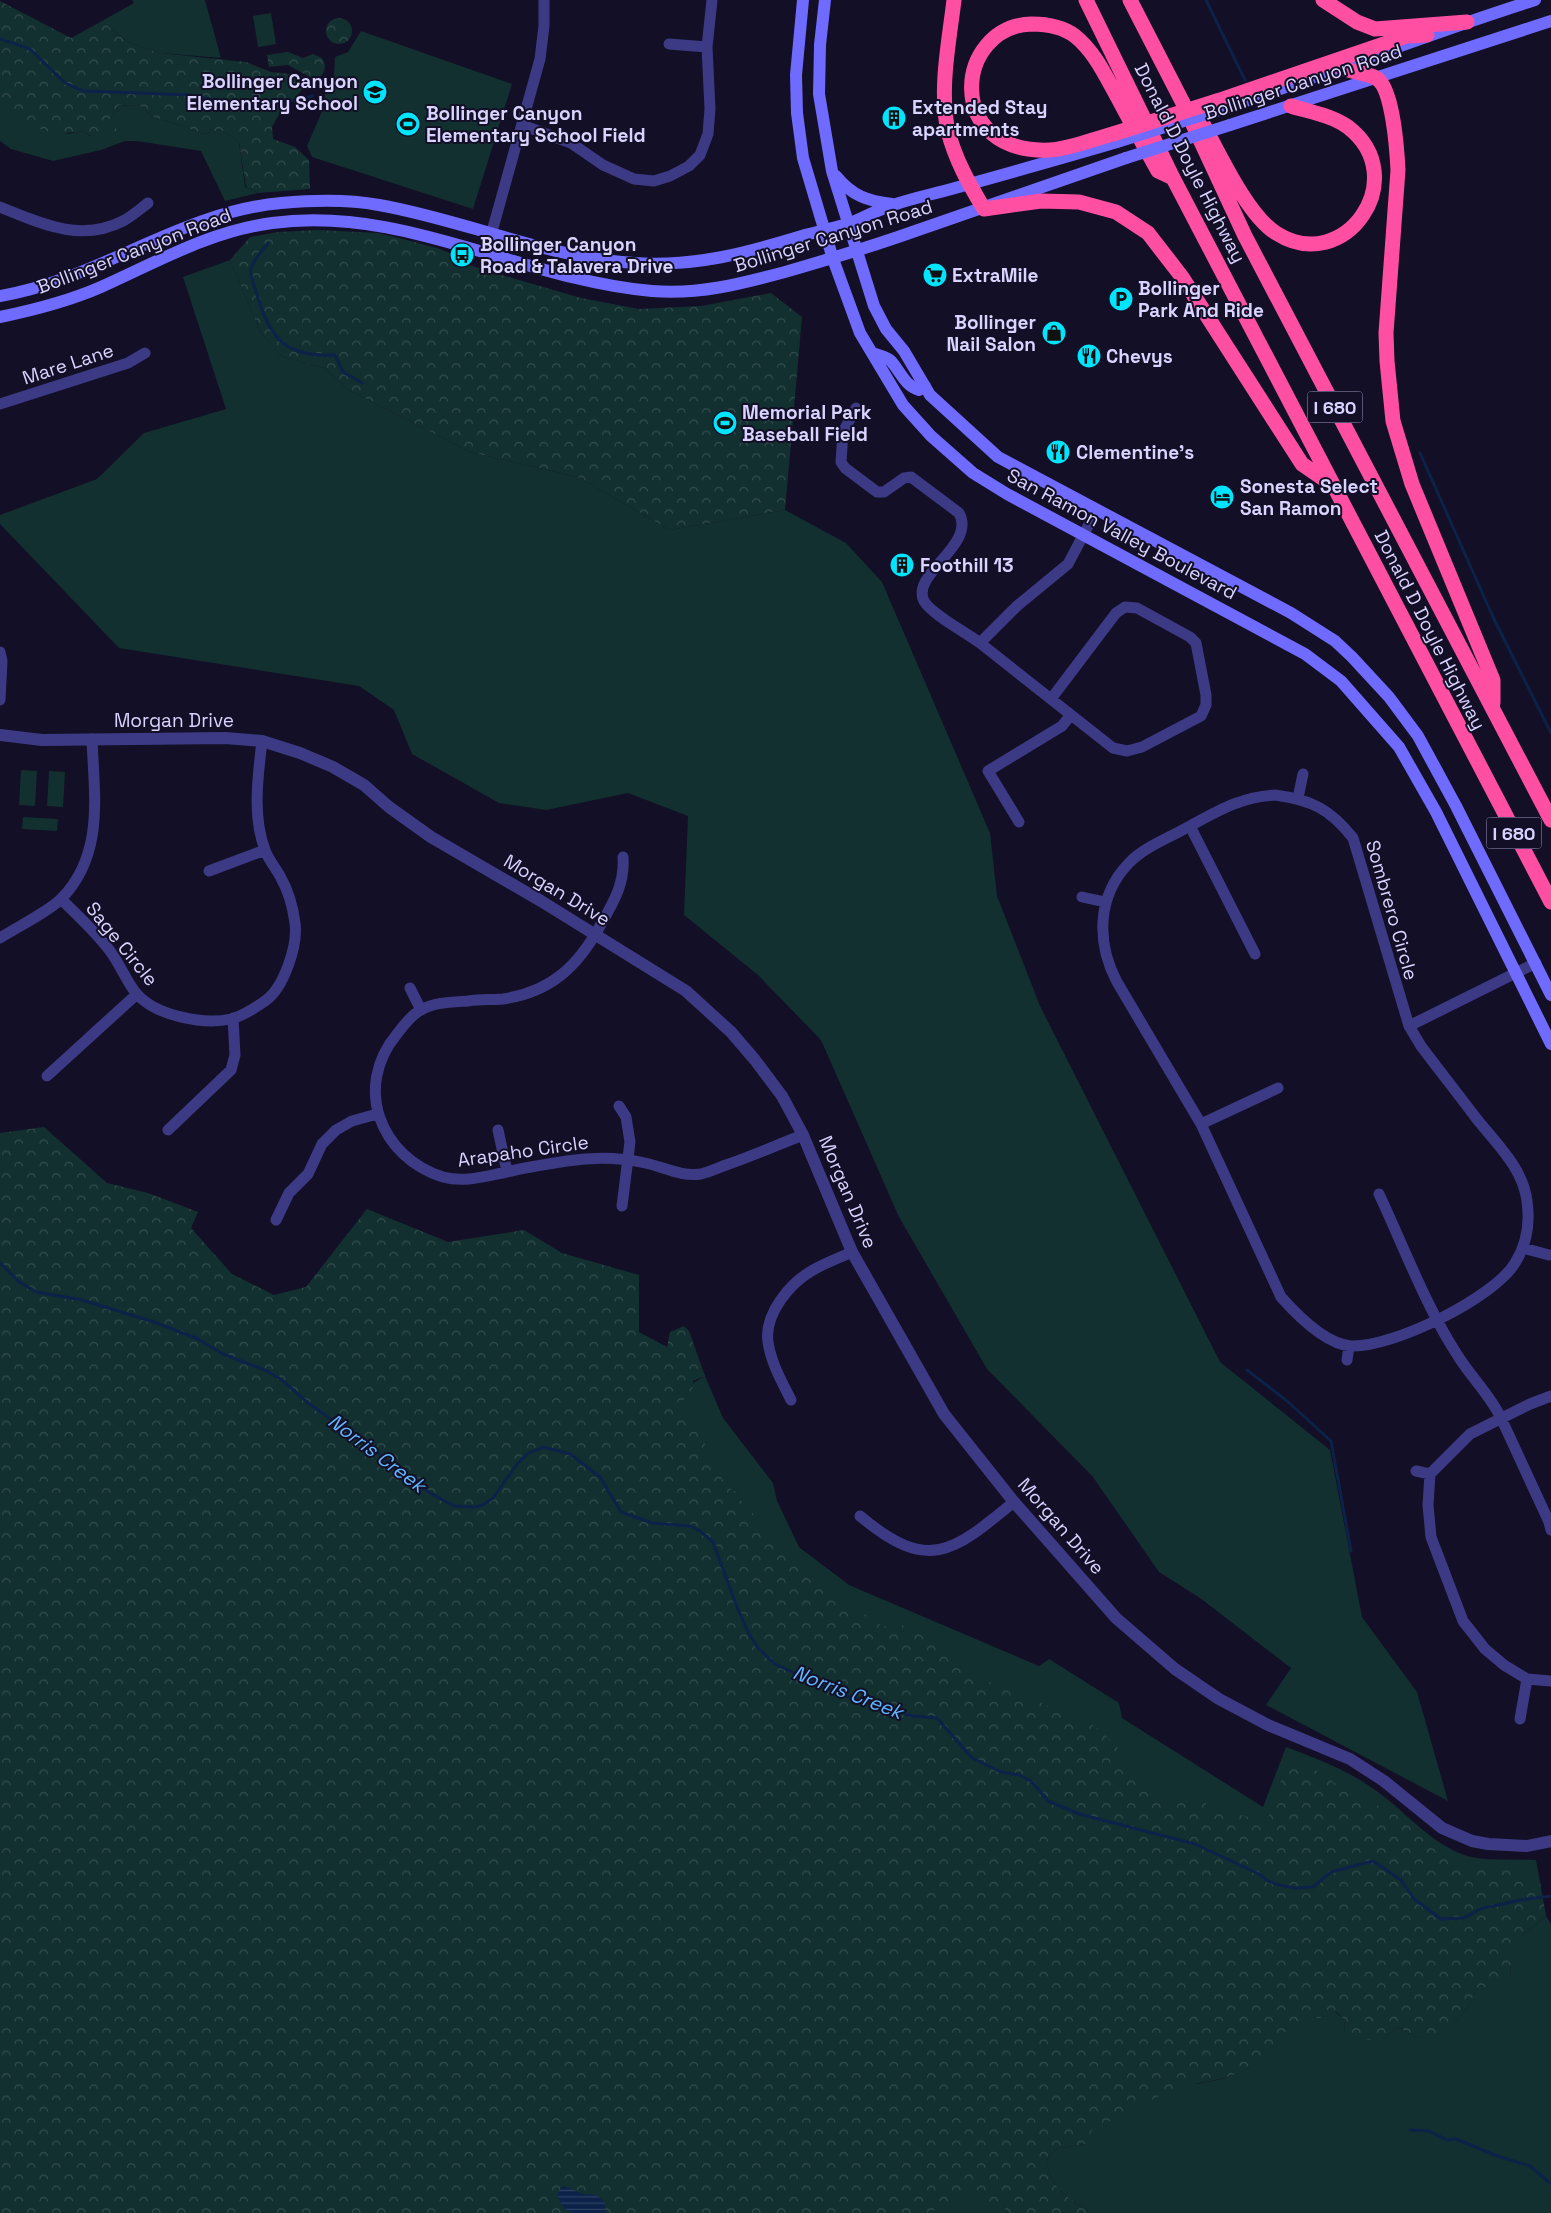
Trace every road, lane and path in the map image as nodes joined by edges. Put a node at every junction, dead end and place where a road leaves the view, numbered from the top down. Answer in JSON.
{"nodes":[{"id":1,"x":544,"y":0,"type":"edge"},
{"id":2,"x":712,"y":0,"type":"edge"},
{"id":3,"x":803,"y":0,"type":"edge"},
{"id":4,"x":825,"y":0,"type":"edge"},
{"id":5,"x":954,"y":0,"type":"edge"},
{"id":6,"x":1086,"y":0,"type":"edge"},
{"id":7,"x":1130,"y":0,"type":"edge"},
{"id":8,"x":1323,"y":0,"type":"edge"},
{"id":9,"x":1536,"y":0,"type":"edge"},
{"id":10,"x":1551,"y":21,"type":"edge"},
{"id":11,"x":1467,"y":22,"type":"junction"},
{"id":12,"x":1427,"y":36,"type":"junction"},
{"id":13,"x":669,"y":44,"type":"dead end"},
{"id":14,"x":707,"y":47,"type":"junction"},
{"id":15,"x":1342,"y":68,"type":"junction"},
{"id":16,"x":1376,"y":78,"type":"junction"},
{"id":17,"x":1183,"y":103,"type":"junction"},
{"id":18,"x":1220,"y":105,"type":"junction"},
{"id":19,"x":1291,"y":106,"type":"junction"},
{"id":20,"x":522,"y":125,"type":"junction"},
{"id":21,"x":1115,"y":138,"type":"junction"},
{"id":22,"x":832,"y":171,"type":"junction"},
{"id":23,"x":1173,"y":178,"type":"junction"},
{"id":24,"x":969,"y":184,"type":"junction"},
{"id":25,"x":148,"y":203,"type":"dead end"},
{"id":26,"x":894,"y":204,"type":"junction"},
{"id":27,"x":0,"y":207,"type":"edge"},
{"id":28,"x":984,"y":209,"type":"junction"},
{"id":29,"x":849,"y":223,"type":"junction"},
{"id":30,"x":825,"y":230,"type":"junction"},
{"id":31,"x":491,"y":234,"type":"junction"},
{"id":32,"x":857,"y":251,"type":"junction"},
{"id":33,"x":486,"y":253,"type":"junction"},
{"id":34,"x":833,"y":259,"type":"junction"},
{"id":35,"x":0,"y":296,"type":"edge"},
{"id":36,"x":0,"y":317,"type":"edge"},
{"id":37,"x":145,"y":353,"type":"dead end"},
{"id":38,"x":872,"y":353,"type":"junction"},
{"id":39,"x":925,"y":386,"type":"junction"},
{"id":40,"x":0,"y":404,"type":"edge"},
{"id":41,"x":856,"y":408,"type":"dead end"},
{"id":42,"x":1333,"y":485,"type":"junction"},
{"id":43,"x":1096,"y":511,"type":"junction"},
{"id":44,"x":1083,"y":535,"type":"junction"},
{"id":45,"x":980,"y":642,"type":"junction"},
{"id":46,"x":0,"y":652,"type":"edge"},
{"id":47,"x":1051,"y":699,"type":"junction"},
{"id":48,"x":0,"y":700,"type":"edge"},
{"id":49,"x":1493,"y":707,"type":"junction"},
{"id":50,"x":1070,"y":716,"type":"junction"},
{"id":51,"x":0,"y":736,"type":"edge"},
{"id":52,"x":92,"y":739,"type":"junction"},
{"id":53,"x":262,"y":741,"type":"junction"},
{"id":54,"x":1303,"y":774,"type":"dead end"},
{"id":55,"x":1298,"y":798,"type":"junction"},
{"id":56,"x":1551,"y":820,"type":"edge"},
{"id":57,"x":1019,"y":822,"type":"dead end"},
{"id":58,"x":1190,"y":826,"type":"junction"},
{"id":59,"x":265,"y":850,"type":"junction"},
{"id":60,"x":623,"y":857,"type":"dead end"},
{"id":61,"x":209,"y":871,"type":"dead end"},
{"id":62,"x":1082,"y":897,"type":"dead end"},
{"id":63,"x":61,"y":899,"type":"junction"},
{"id":64,"x":1105,"y":902,"type":"junction"},
{"id":65,"x":1551,"y":902,"type":"edge"},
{"id":66,"x":596,"y":935,"type":"junction"},
{"id":67,"x":0,"y":938,"type":"edge"},
{"id":68,"x":1255,"y":954,"type":"dead end"},
{"id":69,"x":1536,"y":963,"type":"junction"},
{"id":70,"x":1516,"y":973,"type":"junction"},
{"id":71,"x":410,"y":988,"type":"dead end"},
{"id":72,"x":136,"y":994,"type":"junction"},
{"id":73,"x":1551,"y":994,"type":"edge"},
{"id":74,"x":421,"y":1010,"type":"junction"},
{"id":75,"x":233,"y":1018,"type":"junction"},
{"id":76,"x":1409,"y":1026,"type":"junction"},
{"id":77,"x":1551,"y":1044,"type":"edge"},
{"id":78,"x":47,"y":1076,"type":"dead end"},
{"id":79,"x":1278,"y":1088,"type":"dead end"},
{"id":80,"x":619,"y":1106,"type":"dead end"},
{"id":81,"x":377,"y":1114,"type":"junction"},
{"id":82,"x":1200,"y":1124,"type":"junction"},
{"id":83,"x":168,"y":1130,"type":"dead end"},
{"id":84,"x":498,"y":1130,"type":"dead end"},
{"id":85,"x":803,"y":1134,"type":"junction"},
{"id":86,"x":627,"y":1160,"type":"junction"},
{"id":87,"x":507,"y":1171,"type":"junction"},
{"id":88,"x":1379,"y":1194,"type":"dead end"},
{"id":89,"x":622,"y":1206,"type":"dead end"},
{"id":90,"x":276,"y":1220,"type":"dead end"},
{"id":91,"x":1523,"y":1248,"type":"junction"},
{"id":92,"x":852,"y":1252,"type":"junction"},
{"id":93,"x":1549,"y":1255,"type":"dead end"},
{"id":94,"x":1438,"y":1318,"type":"junction"},
{"id":95,"x":1349,"y":1346,"type":"junction"},
{"id":96,"x":1347,"y":1360,"type":"dead end"},
{"id":97,"x":1551,"y":1396,"type":"edge"},
{"id":98,"x":791,"y":1400,"type":"dead end"},
{"id":99,"x":1501,"y":1418,"type":"junction"},
{"id":100,"x":1416,"y":1471,"type":"dead end"},
{"id":101,"x":1430,"y":1474,"type":"junction"},
{"id":102,"x":1014,"y":1502,"type":"junction"},
{"id":103,"x":860,"y":1516,"type":"dead end"},
{"id":104,"x":1551,"y":1530,"type":"edge"},
{"id":105,"x":1527,"y":1679,"type":"junction"},
{"id":106,"x":1551,"y":1680,"type":"edge"},
{"id":107,"x":1520,"y":1719,"type":"dead end"},
{"id":108,"x":1551,"y":1840,"type":"edge"}],
"edges":[{"from":1,"to":20,"type":"street"},
{"from":2,"to":14,"type":"street"},
{"from":3,"to":30,"type":"main road","name":"San Ramon Valley Boulevard"},
{"from":4,"to":22,"type":"main road","name":"San Ramon Valley Boulevard"},
{"from":5,"to":24,"type":"highway"},
{"from":6,"to":23,"type":"highway","name":"Donald D Doyle Highway","number":"I 680"},
{"from":7,"to":17,"type":"highway","name":"Donald D Doyle Highway","number":"I 680"},
{"from":8,"to":11,"type":"highway"},
{"from":9,"to":11,"type":"main road","name":"Bollinger Canyon Road"},
{"from":10,"to":16,"type":"main road","name":"Bollinger Canyon Road"},
{"from":11,"to":12,"type":"main road","name":"Bollinger Canyon Road"},
{"from":12,"to":15,"type":"main road","name":"Bollinger Canyon Road"},
{"from":12,"to":18,"type":"highway"},
{"from":13,"to":14,"type":"street"},
{"from":14,"to":20,"type":"street"},
{"from":15,"to":16,"type":"highway"},
{"from":15,"to":18,"type":"main road","name":"Bollinger Canyon Road"},
{"from":16,"to":19,"type":"main road","name":"Bollinger Canyon Road"},
{"from":16,"to":49,"type":"highway"},
{"from":17,"to":19,"type":"highway"},
{"from":17,"to":49,"type":"highway","name":"Donald D Doyle Highway","number":"I 680"},
{"from":18,"to":21,"type":"highway","bridge":true},
{"from":19,"to":28,"type":"main road","name":"Bollinger Canyon Road","bridge":true},
{"from":20,"to":31,"type":"street"},
{"from":21,"to":23,"type":"highway"},
{"from":21,"to":24,"type":"main road","name":"Bollinger Canyon Road"},
{"from":22,"to":26,"type":"main road"},
{"from":22,"to":29,"type":"main road","name":"San Ramon Valley Boulevard"},
{"from":23,"to":42,"type":"highway","name":"Donald D Doyle Highway","number":"I 680"},
{"from":24,"to":26,"type":"main road","name":"Bollinger Canyon Road"},
{"from":24,"to":28,"type":"highway"},
{"from":25,"to":27,"type":"street"},
{"from":26,"to":29,"type":"main road","name":"Bollinger Canyon Road"},
{"from":28,"to":32,"type":"main road","name":"Bollinger Canyon Road"},
{"from":28,"to":42,"type":"highway"},
{"from":29,"to":30,"type":"main road","name":"Bollinger Canyon Road"},
{"from":29,"to":32,"type":"main road","name":"San Ramon Valley Boulevard"},
{"from":30,"to":31,"type":"main road","name":"Bollinger Canyon Road"},
{"from":30,"to":34,"type":"main road","name":"San Ramon Valley Boulevard"},
{"from":31,"to":33,"type":"street"},
{"from":31,"to":35,"type":"main road","name":"Bollinger Canyon Road"},
{"from":32,"to":34,"type":"main road","name":"Bollinger Canyon Road"},
{"from":32,"to":39,"type":"main road","name":"San Ramon Valley Boulevard"},
{"from":33,"to":34,"type":"main road","name":"Bollinger Canyon Road"},
{"from":33,"to":36,"type":"main road","name":"Bollinger Canyon Road"},
{"from":34,"to":38,"type":"main road","name":"San Ramon Valley Boulevard"},
{"from":37,"to":40,"type":"street","name":"Mare Lane"},
{"from":38,"to":39,"type":"main road"},
{"from":38,"to":44,"type":"main road","name":"San Ramon Valley Boulevard"},
{"from":39,"to":43,"type":"main road","name":"San Ramon Valley Boulevard"},
{"from":41,"to":45,"type":"street"},
{"from":42,"to":65,"type":"highway","name":"Donald D Doyle Highway","number":"I 680"},
{"from":43,"to":44,"type":"street"},
{"from":43,"to":69,"type":"main road","name":"San Ramon Valley Boulevard"},
{"from":44,"to":45,"type":"street"},
{"from":44,"to":70,"type":"main road","name":"San Ramon Valley Boulevard"},
{"from":45,"to":47,"type":"street"},
{"from":46,"to":48,"type":"street"},
{"from":47,"to":50,"type":"street"},
{"from":47,"to":50,"type":"street"},
{"from":49,"to":56,"type":"highway","name":"Donald D Doyle Highway","number":"I 680"},
{"from":50,"to":57,"type":"street"},
{"from":51,"to":52,"type":"street","name":"Morgan Drive"},
{"from":52,"to":53,"type":"street","name":"Morgan Drive"},
{"from":52,"to":63,"type":"street"},
{"from":53,"to":59,"type":"street","name":"Sage Circle"},
{"from":53,"to":66,"type":"street","name":"Morgan Drive"},
{"from":54,"to":55,"type":"street"},
{"from":55,"to":58,"type":"street","name":"Sombrero Circle"},
{"from":55,"to":76,"type":"street","name":"Sombrero Circle"},
{"from":58,"to":64,"type":"street","name":"Sombrero Circle"},
{"from":58,"to":68,"type":"street"},
{"from":59,"to":61,"type":"street"},
{"from":59,"to":75,"type":"street","name":"Sage Circle"},
{"from":60,"to":66,"type":"street"},
{"from":62,"to":64,"type":"street"},
{"from":63,"to":67,"type":"street"},
{"from":63,"to":72,"type":"street","name":"Sage Circle"},
{"from":64,"to":82,"type":"street","name":"Sombrero Circle"},
{"from":66,"to":74,"type":"street"},
{"from":66,"to":85,"type":"street","name":"Morgan Drive"},
{"from":69,"to":70,"type":"street"},
{"from":69,"to":73,"type":"main road","name":"San Ramon Valley Boulevard"},
{"from":70,"to":76,"type":"street"},
{"from":70,"to":77,"type":"main road","name":"San Ramon Valley Boulevard"},
{"from":71,"to":74,"type":"street"},
{"from":72,"to":75,"type":"street","name":"Sage Circle"},
{"from":72,"to":78,"type":"street"},
{"from":74,"to":81,"type":"street","name":"Arapaho Circle"},
{"from":75,"to":83,"type":"street"},
{"from":76,"to":91,"type":"street","name":"Sombrero Circle"},
{"from":79,"to":82,"type":"street"},
{"from":80,"to":86,"type":"street"},
{"from":81,"to":87,"type":"street","name":"Arapaho Circle"},
{"from":81,"to":90,"type":"street"},
{"from":82,"to":95,"type":"street","name":"Sombrero Circle"},
{"from":84,"to":87,"type":"street"},
{"from":85,"to":86,"type":"street","name":"Arapaho Circle"},
{"from":85,"to":92,"type":"street","name":"Morgan Drive"},
{"from":86,"to":87,"type":"street","name":"Arapaho Circle"},
{"from":86,"to":89,"type":"street"},
{"from":88,"to":94,"type":"street"},
{"from":91,"to":93,"type":"street"},
{"from":91,"to":94,"type":"street","name":"Sombrero Circle"},
{"from":92,"to":98,"type":"street"},
{"from":92,"to":102,"type":"street","name":"Morgan Drive"},
{"from":94,"to":95,"type":"street","name":"Sombrero Circle"},
{"from":94,"to":99,"type":"street"},
{"from":95,"to":96,"type":"street"},
{"from":97,"to":99,"type":"street"},
{"from":99,"to":101,"type":"street"},
{"from":99,"to":104,"type":"street"},
{"from":100,"to":101,"type":"street"},
{"from":101,"to":105,"type":"street"},
{"from":102,"to":103,"type":"street"},
{"from":102,"to":108,"type":"street","name":"Morgan Drive"},
{"from":105,"to":106,"type":"street"},
{"from":105,"to":107,"type":"street"}]}
